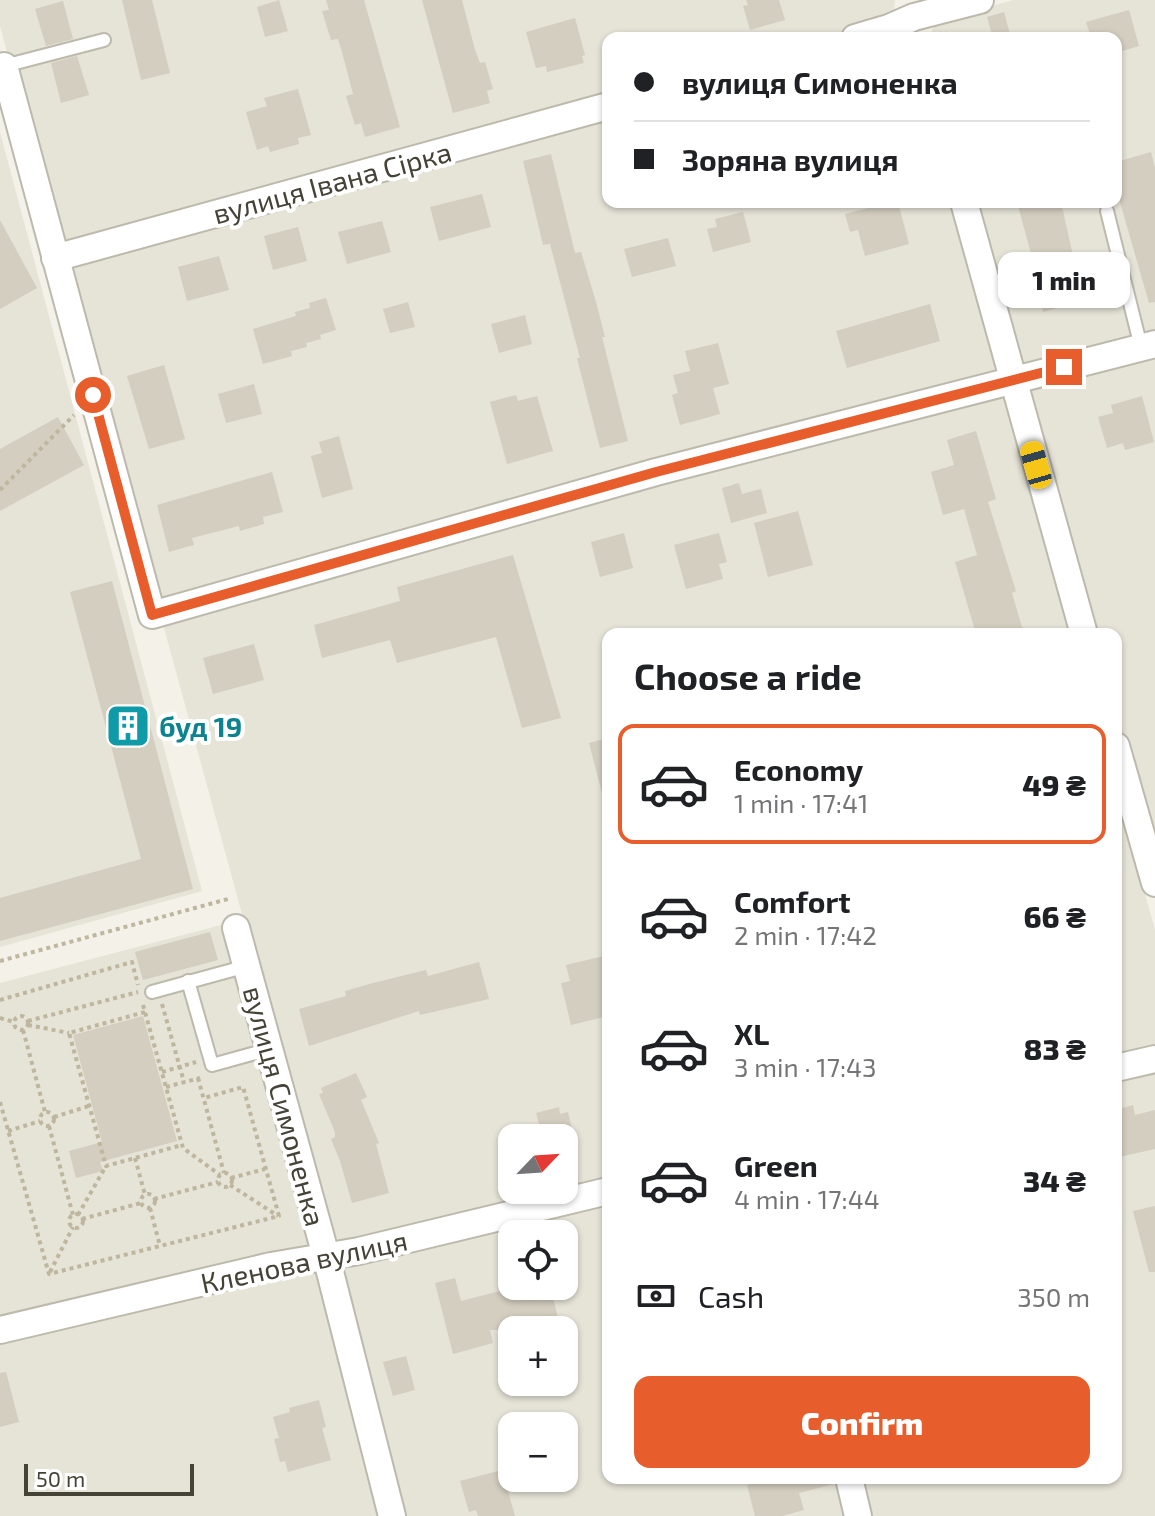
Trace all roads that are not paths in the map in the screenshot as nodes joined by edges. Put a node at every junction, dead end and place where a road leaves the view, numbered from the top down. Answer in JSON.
{"nodes":[{"id":1,"x":980,"y":0,"type":"edge"},
{"id":2,"x":915,"y":18,"type":"edge"},
{"id":3,"x":875,"y":32,"type":"edge"},
{"id":4,"x":104,"y":40,"type":"dead end"},
{"id":5,"x":4,"y":66,"type":"joint"},
{"id":6,"x":602,"y":108,"type":"edge"},
{"id":7,"x":966,"y":208,"type":"edge"},
{"id":8,"x":1107,"y":211,"type":"dead end"},
{"id":9,"x":55,"y":258,"type":"junction"},
{"id":10,"x":1148,"y":345,"type":"edge"},
{"id":11,"x":1013,"y":381,"type":"junction"},
{"id":12,"x":1082,"y":628,"type":"edge"},
{"id":13,"x":1122,"y":767,"type":"edge"},
{"id":14,"x":1155,"y":883,"type":"edge"},
{"id":15,"x":236,"y":928,"type":"dead end"},
{"id":16,"x":247,"y":966,"type":"junction"},
{"id":17,"x":188,"y":981,"type":"junction"},
{"id":18,"x":150,"y":991,"type":"road end"},
{"id":19,"x":270,"y":1049,"type":"junction"},
{"id":20,"x":1155,"y":1059,"type":"edge"},
{"id":21,"x":1122,"y":1067,"type":"edge"},
{"id":22,"x":602,"y":1192,"type":"edge"},
{"id":23,"x":326,"y":1256,"type":"junction"},
{"id":24,"x":0,"y":1330,"type":"edge"},
{"id":25,"x":850,"y":1484,"type":"edge"},
{"id":26,"x":392,"y":1516,"type":"edge"},
{"id":27,"x":858,"y":1516,"type":"edge"}],
"edges":[{"from":1,"to":2,"type":"street"},
{"from":2,"to":3,"type":"street"},
{"from":4,"to":5,"type":"lane"},
{"from":5,"to":9,"type":"street"},
{"from":6,"to":9,"type":"street","name":"вулиця Івана Сірка"},
{"from":7,"to":11,"type":"street"},
{"from":8,"to":10,"type":"lane"},
{"from":9,"to":11,"type":"street"},
{"from":10,"to":11,"type":"street"},
{"from":11,"to":12,"type":"street"},
{"from":13,"to":14,"type":"street"},
{"from":15,"to":16,"type":"street","name":"вулиця Симоненка"},
{"from":16,"to":17,"type":"lane"},
{"from":16,"to":19,"type":"street","name":"вулиця Симоненка"},
{"from":17,"to":18,"type":"lane"},
{"from":17,"to":19,"type":"lane"},
{"from":19,"to":23,"type":"street","name":"вулиця Симоненка"},
{"from":20,"to":21,"type":"street"},
{"from":22,"to":23,"type":"street","name":"Кленова вулиця"},
{"from":23,"to":24,"type":"street","name":"Кленова вулиця"},
{"from":23,"to":26,"type":"street","name":"вулиця Симоненка"},
{"from":25,"to":27,"type":"street"}]}
